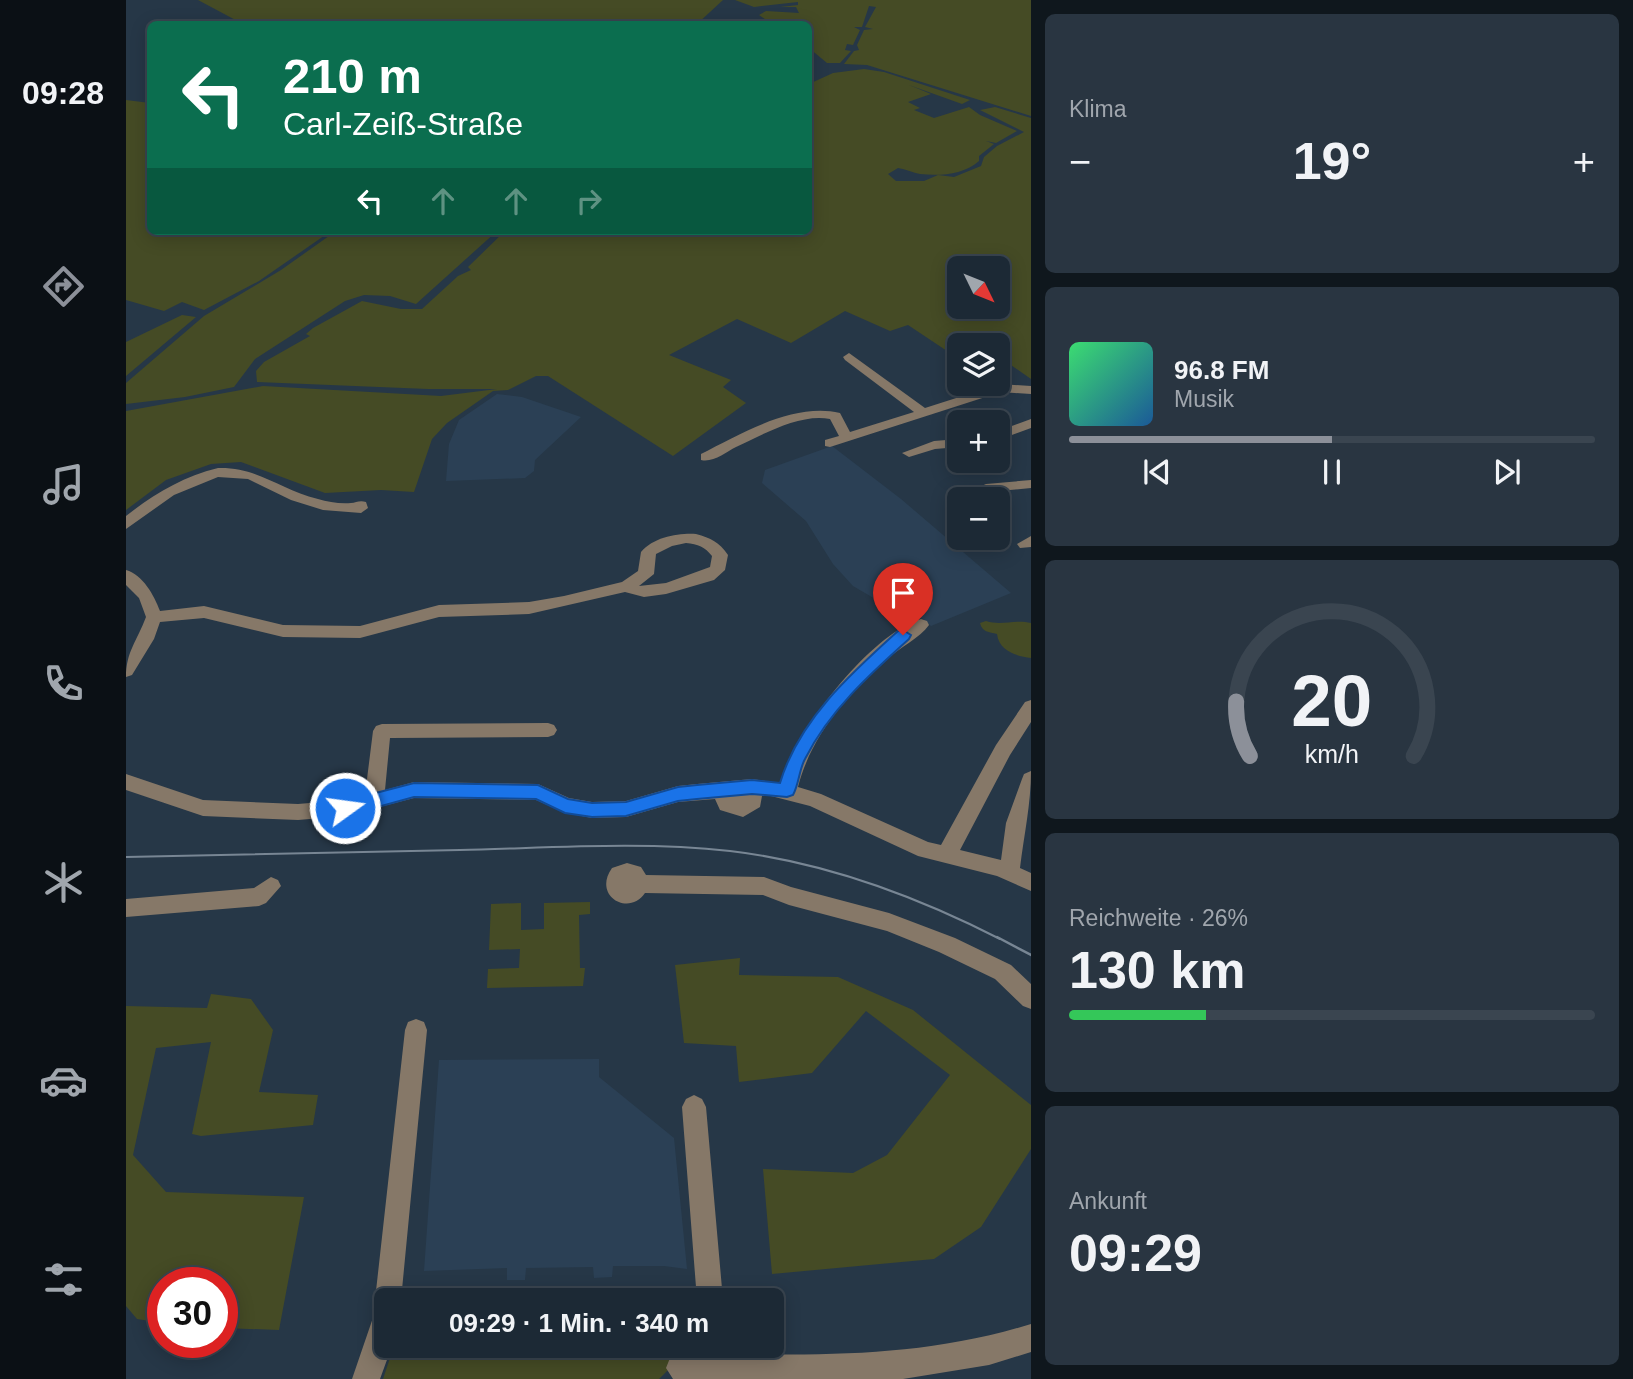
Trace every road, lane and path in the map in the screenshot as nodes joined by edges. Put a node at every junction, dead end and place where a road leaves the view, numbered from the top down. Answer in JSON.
{"nodes":[{"id":1,"x":849,"y":357,"type":"dead end"},
{"id":2,"x":1026,"y":389,"type":"edge"},
{"id":3,"x":924,"y":413,"type":"junction"},
{"id":4,"x":1031,"y":423,"type":"edge"},
{"id":5,"x":1010,"y":431,"type":"edge"},
{"id":6,"x":847,"y":438,"type":"junction"},
{"id":7,"x":830,"y":443,"type":"dead end"},
{"id":8,"x":947,"y":444,"type":"edge"},
{"id":9,"x":909,"y":453,"type":"dead end"},
{"id":10,"x":706,"y":457,"type":"dead end"},
{"id":11,"x":1031,"y":484,"type":"edge"},
{"id":12,"x":997,"y":487,"type":"edge"},
{"id":13,"x":361,"y":505,"type":"dead end"},
{"id":14,"x":126,"y":524,"type":"edge"},
{"id":15,"x":126,"y":575,"type":"edge"},
{"id":16,"x":627,"y":586,"type":"junction"},
{"id":17,"x":154,"y":617,"type":"junction"},
{"id":18,"x":921,"y":625,"type":"dead end"},
{"id":19,"x":126,"y":671,"type":"edge"},
{"id":20,"x":1031,"y":707,"type":"edge"},
{"id":21,"x":539,"y":726,"type":"dead end"},
{"id":22,"x":1031,"y":779,"type":"edge"},
{"id":23,"x":126,"y":782,"type":"edge"},
{"id":24,"x":787,"y":790,"type":"junction"},
{"id":25,"x":374,"y":802,"type":"junction"},
{"id":26,"x":948,"y":856,"type":"junction"},
{"id":27,"x":1010,"y":872,"type":"junction"},
{"id":28,"x":1031,"y":882,"type":"edge"},
{"id":29,"x":640,"y":884,"type":"dead end"},
{"id":30,"x":271,"y":886,"type":"dead end"},
{"id":31,"x":126,"y":908,"type":"edge"},
{"id":32,"x":1031,"y":999,"type":"edge"},
{"id":33,"x":416,"y":1030,"type":"dead end"},
{"id":34,"x":694,"y":1107,"type":"dead end"},
{"id":35,"x":389,"y":1288,"type":"edge"},
{"id":36,"x":709,"y":1288,"type":"edge"},
{"id":37,"x":1031,"y":1338,"type":"edge"},
{"id":38,"x":374,"y":1357,"type":"edge"},
{"id":39,"x":723,"y":1358,"type":"edge"},
{"id":40,"x":749,"y":1358,"type":"edge"},
{"id":41,"x":680,"y":1368,"type":"dead end"},
{"id":42,"x":366,"y":1379,"type":"edge"}],
"edges":[{"from":1,"to":3,"type":"street"},
{"from":2,"to":3,"type":"street"},
{"from":3,"to":6,"type":"street"},
{"from":4,"to":5,"type":"street"},
{"from":6,"to":7,"type":"street"},
{"from":6,"to":10,"type":"street"},
{"from":8,"to":9,"type":"street"},
{"from":11,"to":12,"type":"street"},
{"from":13,"to":14,"type":"street"},
{"from":15,"to":17,"type":"street"},
{"from":16,"to":16,"type":"street"},
{"from":16,"to":17,"type":"street"},
{"from":17,"to":19,"type":"street"},
{"from":18,"to":24,"type":"street"},
{"from":20,"to":26,"type":"street"},
{"from":21,"to":25,"type":"street"},
{"from":22,"to":27,"type":"street"},
{"from":23,"to":25,"type":"street"},
{"from":24,"to":25,"type":"street"},
{"from":24,"to":26,"type":"street"},
{"from":26,"to":27,"type":"street"},
{"from":27,"to":28,"type":"street"},
{"from":29,"to":32,"type":"street"},
{"from":30,"to":31,"type":"street"},
{"from":33,"to":35,"type":"street"},
{"from":34,"to":36,"type":"street"},
{"from":37,"to":40,"type":"street"},
{"from":38,"to":42,"type":"street"},
{"from":39,"to":41,"type":"street"}]}
